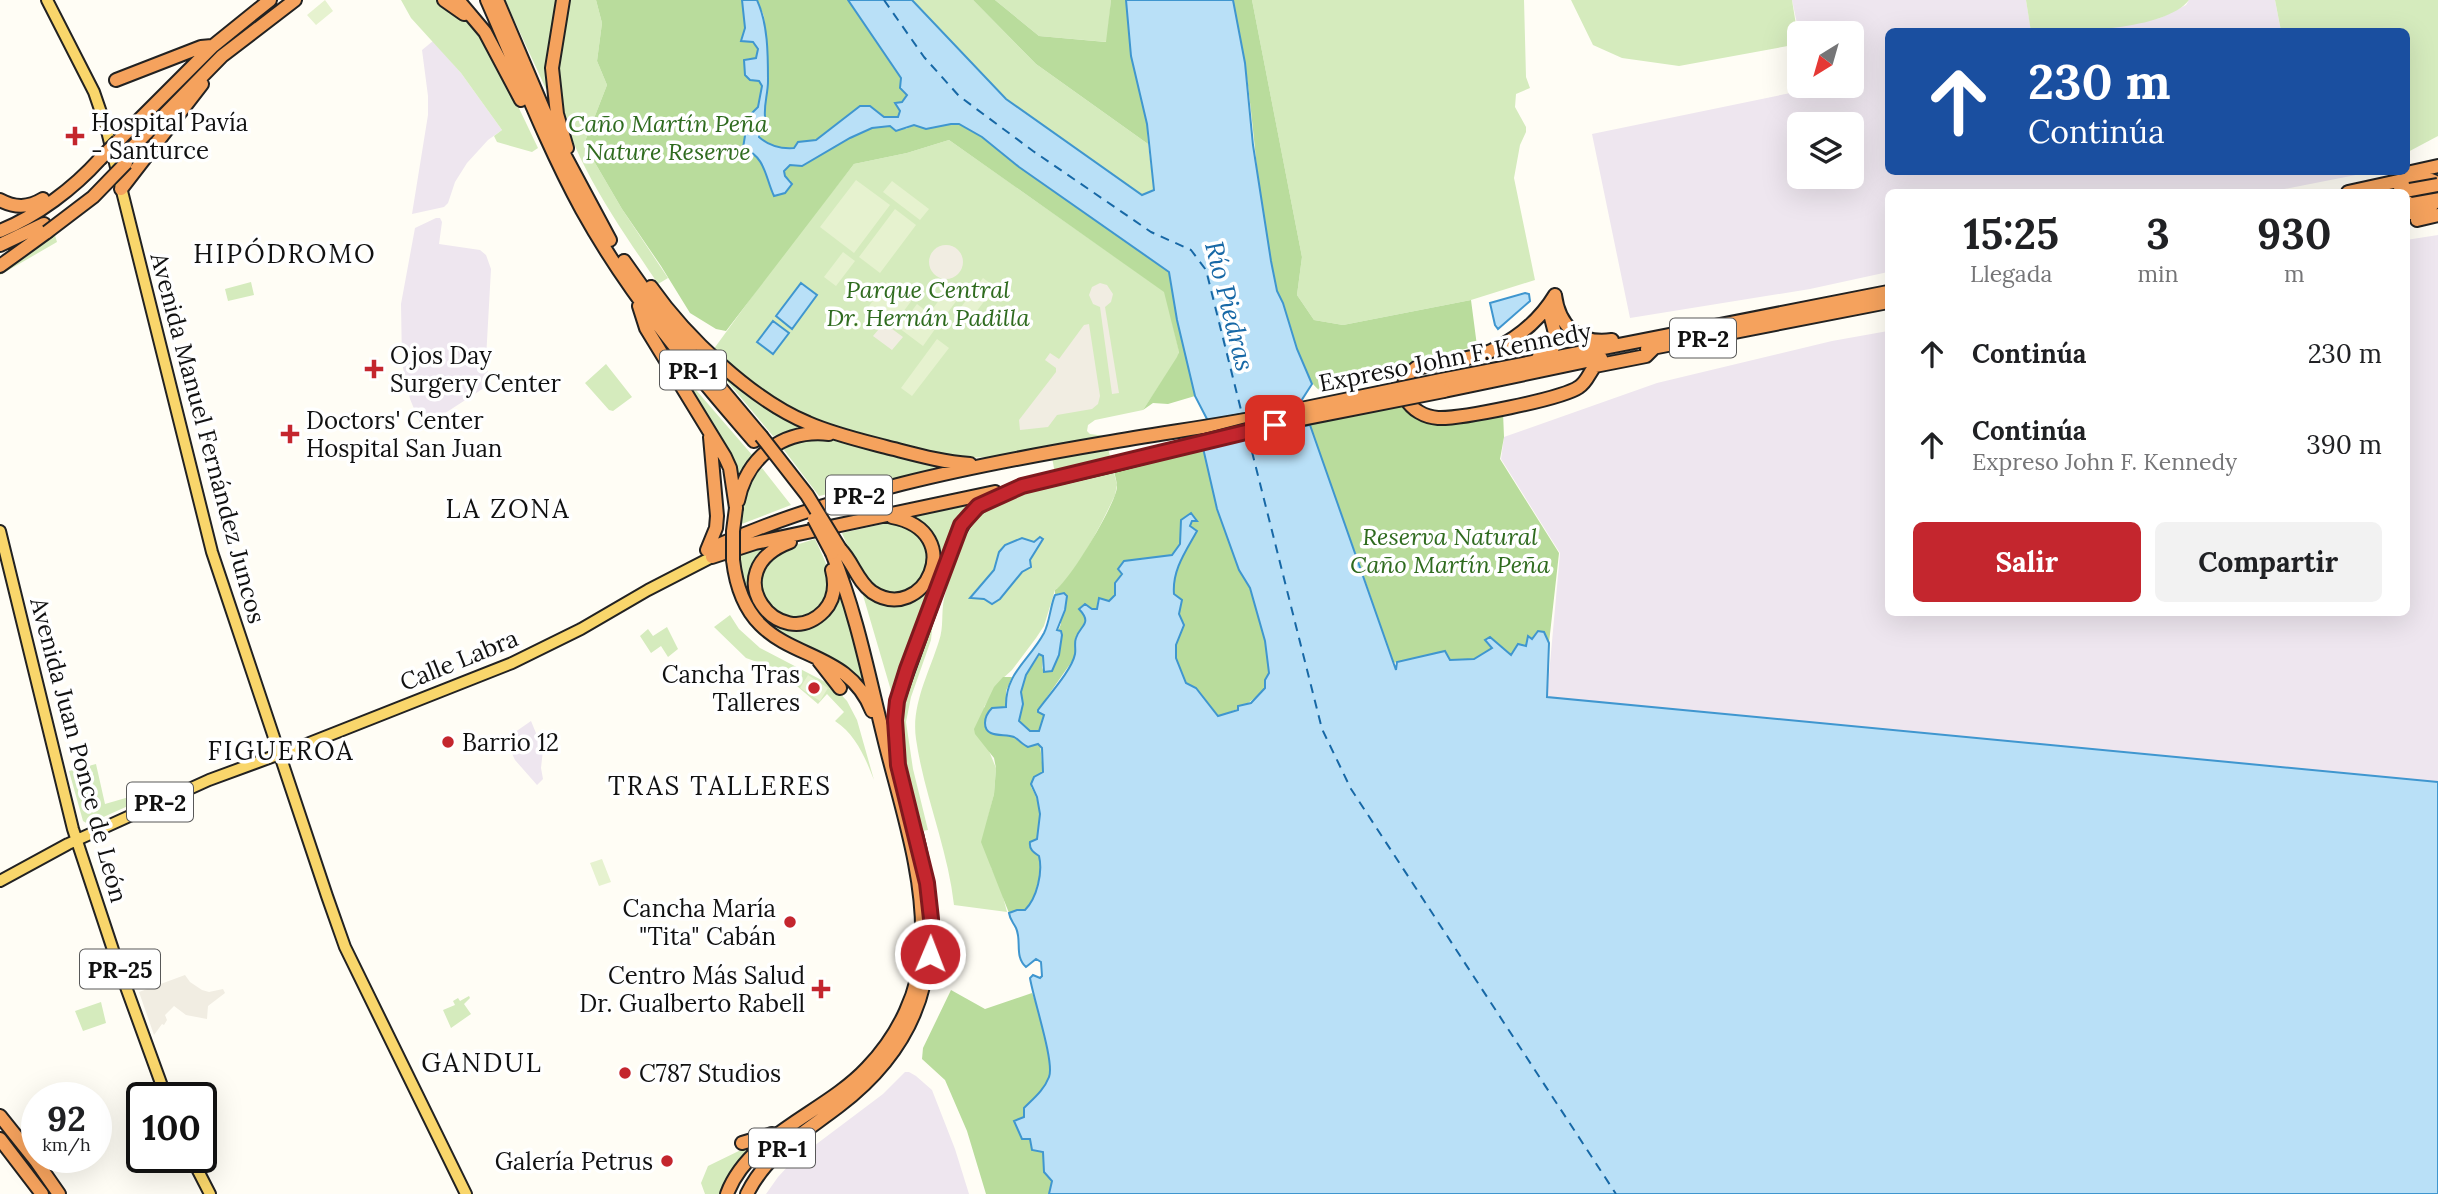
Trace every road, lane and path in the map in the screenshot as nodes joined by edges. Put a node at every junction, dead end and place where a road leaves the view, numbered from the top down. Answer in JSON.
{"nodes":[{"id":1,"x":47,"y":0,"type":"edge"},
{"id":2,"x":261,"y":0,"type":"edge"},
{"id":3,"x":271,"y":0,"type":"edge"},
{"id":4,"x":295,"y":0,"type":"edge"},
{"id":5,"x":444,"y":0,"type":"edge"},
{"id":6,"x":458,"y":0,"type":"edge"},
{"id":7,"x":487,"y":0,"type":"edge"},
{"id":8,"x":497,"y":0,"type":"edge"},
{"id":9,"x":563,"y":0,"type":"edge"},
{"id":10,"x":242,"y":22,"type":"junction"},
{"id":11,"x":217,"y":51,"type":"junction"},
{"id":12,"x":497,"y":52,"type":"junction"},
{"id":13,"x":116,"y":80,"type":"dead end"},
{"id":14,"x":550,"y":145,"type":"junction"},
{"id":15,"x":568,"y":163,"type":"junction"},
{"id":16,"x":2438,"y":166,"type":"edge"},
{"id":17,"x":2438,"y":185,"type":"edge"},
{"id":18,"x":121,"y":189,"type":"junction"},
{"id":19,"x":2409,"y":189,"type":"edge"},
{"id":20,"x":2410,"y":193,"type":"edge"},
{"id":21,"x":2410,"y":194,"type":"edge"},
{"id":22,"x":2438,"y":198,"type":"edge"},
{"id":23,"x":0,"y":200,"type":"edge"},
{"id":24,"x":36,"y":207,"type":"junction"},
{"id":25,"x":2410,"y":213,"type":"edge"},
{"id":26,"x":2438,"y":215,"type":"edge"},
{"id":27,"x":2410,"y":220,"type":"edge"},
{"id":28,"x":45,"y":228,"type":"junction"},
{"id":29,"x":0,"y":231,"type":"edge"},
{"id":30,"x":0,"y":246,"type":"edge"},
{"id":31,"x":0,"y":265,"type":"edge"},
{"id":32,"x":631,"y":273,"type":"junction"},
{"id":33,"x":1885,"y":293,"type":"edge"},
{"id":34,"x":636,"y":296,"type":"junction"},
{"id":35,"x":1551,"y":301,"type":"junction"},
{"id":36,"x":1885,"y":303,"type":"edge"},
{"id":37,"x":1530,"y":326,"type":"junction"},
{"id":38,"x":1705,"y":328,"type":"junction"},
{"id":39,"x":1555,"y":332,"type":"junction"},
{"id":40,"x":1654,"y":348,"type":"junction"},
{"id":41,"x":1516,"y":366,"type":"junction"},
{"id":42,"x":1554,"y":368,"type":"junction"},
{"id":43,"x":1581,"y":385,"type":"junction"},
{"id":44,"x":1443,"y":386,"type":"junction"},
{"id":45,"x":709,"y":430,"type":"junction"},
{"id":46,"x":840,"y":435,"type":"junction"},
{"id":47,"x":758,"y":439,"type":"junction"},
{"id":48,"x":1016,"y":458,"type":"junction"},
{"id":49,"x":1022,"y":486,"type":"junction"},
{"id":50,"x":736,"y":508,"type":"junction"},
{"id":51,"x":885,"y":516,"type":"junction"},
{"id":52,"x":0,"y":531,"type":"edge"},
{"id":53,"x":804,"y":533,"type":"junction"},
{"id":54,"x":836,"y":551,"type":"junction"},
{"id":55,"x":710,"y":554,"type":"junction"},
{"id":56,"x":816,"y":658,"type":"junction"},
{"id":57,"x":840,"y":688,"type":"dead end"},
{"id":58,"x":883,"y":737,"type":"junction"},
{"id":59,"x":279,"y":753,"type":"junction"},
{"id":60,"x":898,"y":765,"type":"junction"},
{"id":61,"x":912,"y":835,"type":"junction"},
{"id":62,"x":77,"y":839,"type":"junction"},
{"id":63,"x":916,"y":852,"type":"junction"},
{"id":64,"x":0,"y":881,"type":"edge"},
{"id":65,"x":161,"y":1082,"type":"edge"},
{"id":66,"x":0,"y":1108,"type":"edge"},
{"id":67,"x":0,"y":1116,"type":"edge"},
{"id":68,"x":10,"y":1128,"type":"junction"},
{"id":69,"x":785,"y":1130,"type":"junction"},
{"id":70,"x":0,"y":1139,"type":"edge"},
{"id":71,"x":742,"y":1143,"type":"dead end"},
{"id":72,"x":0,"y":1147,"type":"edge"},
{"id":73,"x":17,"y":1161,"type":"junction"},
{"id":74,"x":199,"y":1173,"type":"edge"},
{"id":75,"x":41,"y":1193,"type":"edge"},
{"id":76,"x":59,"y":1194,"type":"edge"},
{"id":77,"x":209,"y":1194,"type":"edge"},
{"id":78,"x":466,"y":1194,"type":"edge"},
{"id":79,"x":727,"y":1194,"type":"edge"},
{"id":80,"x":747,"y":1194,"type":"edge"}],
"edges":[{"from":1,"to":18,"type":"main road","name":"Avenida Manuel Fernández Juncos"},
{"from":2,"to":10,"type":"highway"},
{"from":3,"to":10,"type":"highway"},
{"from":4,"to":11,"type":"highway"},
{"from":5,"to":12,"type":"highway"},
{"from":6,"to":12,"type":"highway"},
{"from":7,"to":14,"type":"highway","number":"PR-1"},
{"from":8,"to":15,"type":"highway","number":"PR-1"},
{"from":9,"to":15,"type":"highway"},
{"from":10,"to":11,"type":"highway"},
{"from":11,"to":13,"type":"highway"},
{"from":11,"to":18,"type":"highway"},
{"from":11,"to":24,"type":"highway","bridge":true},
{"from":11,"to":28,"type":"highway"},
{"from":12,"to":14,"type":"highway"},
{"from":14,"to":34,"type":"highway","number":"PR-1"},
{"from":15,"to":32,"type":"highway","number":"PR-1"},
{"from":16,"to":19,"type":"highway"},
{"from":17,"to":20,"type":"highway","bridge":true},
{"from":18,"to":59,"type":"main road","name":"Avenida Manuel Fernández Juncos"},
{"from":21,"to":22,"type":"highway"},
{"from":22,"to":25,"type":"highway"},
{"from":23,"to":24,"type":"highway"},
{"from":24,"to":29,"type":"highway"},
{"from":26,"to":27,"type":"highway"},
{"from":28,"to":30,"type":"highway"},
{"from":28,"to":31,"type":"highway"},
{"from":32,"to":46,"type":"highway"},
{"from":32,"to":47,"type":"highway","number":"PR-1"},
{"from":33,"to":38,"type":"highway","name":"Expreso John F. Kennedy","number":"PR-2"},
{"from":34,"to":45,"type":"highway"},
{"from":34,"to":47,"type":"highway","number":"PR-1"},
{"from":35,"to":37,"type":"highway"},
{"from":35,"to":38,"type":"highway"},
{"from":35,"to":39,"type":"highway"},
{"from":36,"to":40,"type":"highway","name":"Expreso John F. Kennedy","number":"PR-2"},
{"from":37,"to":39,"type":"highway"},
{"from":37,"to":43,"type":"highway"},
{"from":38,"to":41,"type":"highway","name":"Expreso John F. Kennedy","number":"PR-2"},
{"from":39,"to":41,"type":"highway"},
{"from":40,"to":42,"type":"highway","name":"Expreso John F. Kennedy","number":"PR-2"},
{"from":40,"to":43,"type":"highway"},
{"from":41,"to":44,"type":"highway","name":"Expreso John F. Kennedy","number":"PR-2"},
{"from":42,"to":43,"type":"highway"},
{"from":42,"to":44,"type":"highway","name":"Expreso John F. Kennedy","number":"PR-2"},
{"from":44,"to":48,"type":"highway","name":"Expreso John F. Kennedy","number":"PR-2","bridge":true},
{"from":44,"to":49,"type":"highway","name":"Expreso John F. Kennedy","number":"PR-2","bridge":true},
{"from":45,"to":50,"type":"highway"},
{"from":45,"to":55,"type":"highway"},
{"from":46,"to":48,"type":"highway"},
{"from":46,"to":50,"type":"highway"},
{"from":47,"to":54,"type":"highway","number":"PR-1","bridge":true},
{"from":48,"to":55,"type":"highway","name":"Expreso John F. Kennedy","number":"PR-2"},
{"from":49,"to":51,"type":"highway","name":"Expreso John F. Kennedy","number":"PR-2"},
{"from":49,"to":60,"type":"highway"},
{"from":50,"to":56,"type":"highway","bridge":true},
{"from":51,"to":53,"type":"highway","name":"Expreso John F. Kennedy","number":"PR-2"},
{"from":51,"to":54,"type":"highway"},
{"from":52,"to":62,"type":"main road","name":"Avenida Juan Ponce de León","number":"PR-25"},
{"from":53,"to":54,"type":"highway"},
{"from":53,"to":55,"type":"highway","name":"Expreso John F. Kennedy","number":"PR-2"},
{"from":54,"to":58,"type":"highway","number":"PR-1"},
{"from":54,"to":60,"type":"highway","number":"PR-1"},
{"from":55,"to":59,"type":"main road","name":"Calle Labra","number":"PR-2"},
{"from":56,"to":57,"type":"highway"},
{"from":56,"to":58,"type":"highway"},
{"from":58,"to":61,"type":"highway","number":"PR-1"},
{"from":59,"to":62,"type":"main road","number":"PR-2"},
{"from":59,"to":78,"type":"main road","name":"Avenida Manuel Fernández Juncos"},
{"from":60,"to":61,"type":"highway","number":"PR-1"},
{"from":61,"to":63,"type":"highway","number":"PR-1"},
{"from":62,"to":64,"type":"main road","number":"PR-2"},
{"from":62,"to":65,"type":"main road","name":"Avenida Juan Ponce de León","number":"PR-25"},
{"from":63,"to":69,"type":"highway","number":"PR-1"},
{"from":63,"to":80,"type":"highway","number":"PR-1"},
{"from":66,"to":68,"type":"highway"},
{"from":67,"to":68,"type":"highway"},
{"from":68,"to":76,"type":"highway"},
{"from":69,"to":71,"type":"highway"},
{"from":69,"to":79,"type":"highway","number":"PR-1"},
{"from":70,"to":73,"type":"highway"},
{"from":72,"to":73,"type":"highway"},
{"from":73,"to":75,"type":"highway"},
{"from":74,"to":77,"type":"main road"}]}
